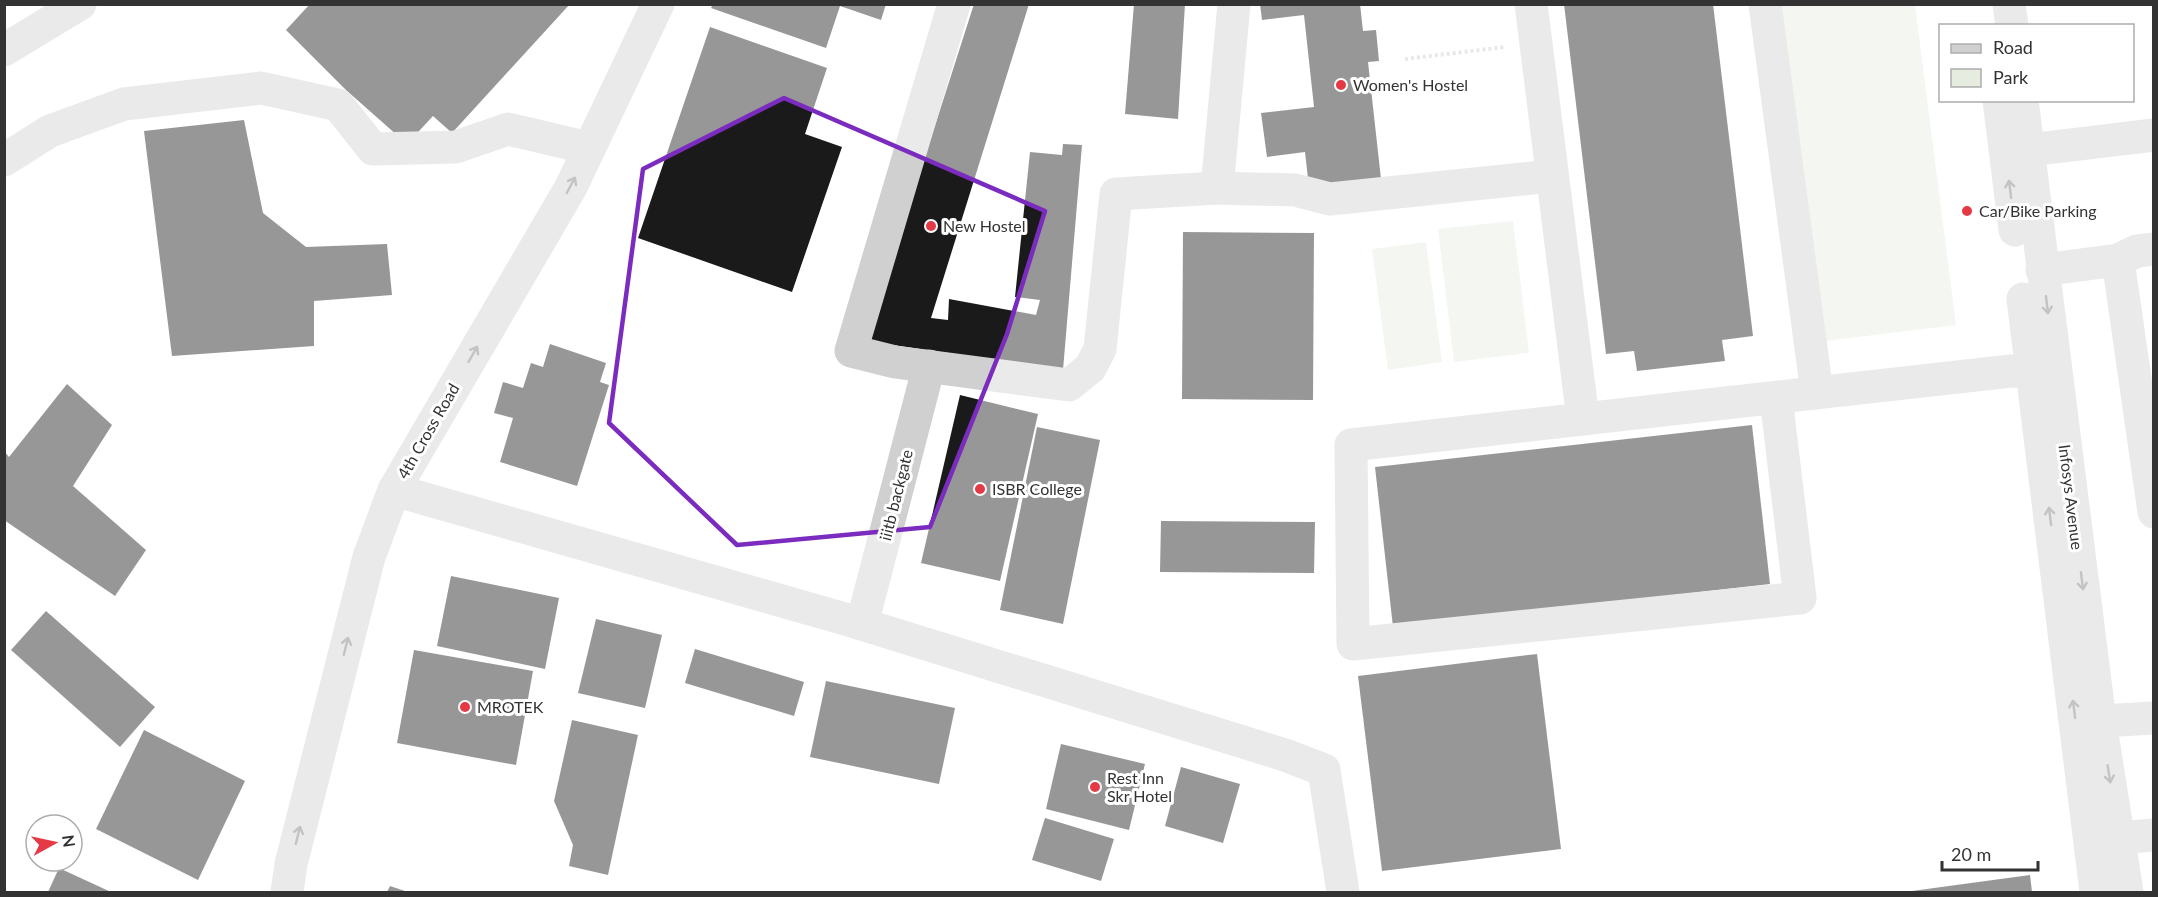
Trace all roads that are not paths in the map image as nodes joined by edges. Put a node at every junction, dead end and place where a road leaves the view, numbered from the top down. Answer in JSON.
{"nodes":[{"id":1,"x":80,"y":4,"type":"edge"},
{"id":2,"x":658,"y":4,"type":"edge"},
{"id":3,"x":954,"y":4,"type":"edge"},
{"id":4,"x":1234,"y":4,"type":"edge"},
{"id":5,"x":1531,"y":4,"type":"edge"},
{"id":6,"x":1765,"y":4,"type":"edge"},
{"id":7,"x":1988,"y":4,"type":"edge"},
{"id":8,"x":2009,"y":4,"type":"edge"},
{"id":9,"x":1990,"y":24,"type":"edge"},
{"id":10,"x":2012,"y":24,"type":"edge"},
{"id":11,"x":4,"y":50,"type":"edge"},
{"id":12,"x":1999,"y":102,"type":"edge"},
{"id":13,"x":2022,"y":102,"type":"edge"},
{"id":14,"x":2154,"y":135,"type":"edge"},
{"id":15,"x":589,"y":148,"type":"junction"},
{"id":16,"x":2029,"y":150,"type":"junction"},
{"id":17,"x":4,"y":160,"type":"edge"},
{"id":18,"x":1552,"y":176,"type":"junction"},
{"id":19,"x":1217,"y":188,"type":"junction"},
{"id":20,"x":2154,"y":249,"type":"edge"},
{"id":21,"x":2118,"y":260,"type":"junction"},
{"id":22,"x":2042,"y":270,"type":"junction"},
{"id":23,"x":929,"y":366,"type":"junction"},
{"id":24,"x":2032,"y":372,"type":"junction"},
{"id":25,"x":1817,"y":393,"type":"junction"},
{"id":26,"x":1776,"y":398,"type":"junction"},
{"id":27,"x":1583,"y":419,"type":"junction"},
{"id":28,"x":394,"y":490,"type":"junction"},
{"id":29,"x":2154,"y":512,"type":"edge"},
{"id":30,"x":862,"y":624,"type":"junction"},
{"id":31,"x":2154,"y":718,"type":"edge"},
{"id":32,"x":2100,"y":721,"type":"junction"},
{"id":33,"x":2154,"y":835,"type":"edge"},
{"id":34,"x":2118,"y":838,"type":"junction"},
{"id":35,"x":287,"y":892,"type":"edge"},
{"id":36,"x":1343,"y":892,"type":"edge"},
{"id":37,"x":2097,"y":892,"type":"edge"},
{"id":38,"x":2127,"y":892,"type":"edge"}],
"edges":[{"from":1,"to":11,"type":"street"},
{"from":2,"to":15,"type":"street","name":"4th Cross Road"},
{"from":3,"to":23,"type":"street"},
{"from":4,"to":19,"type":"street"},
{"from":5,"to":18,"type":"street"},
{"from":6,"to":25,"type":"street"},
{"from":7,"to":9,"type":"street"},
{"from":8,"to":10,"type":"street"},
{"from":24,"to":12,"type":"street","name":"Infosys Avenue","one_way":true},
{"from":13,"to":16,"type":"street","name":"Infosys Avenue"},
{"from":14,"to":16,"type":"street"},
{"from":15,"to":17,"type":"street"},
{"from":28,"to":15,"type":"street","name":"4th Cross Road","one_way":true},
{"from":16,"to":22,"type":"street","name":"Infosys Avenue"},
{"from":18,"to":19,"type":"street"},
{"from":18,"to":27,"type":"street"},
{"from":19,"to":23,"type":"street"},
{"from":20,"to":21,"type":"street"},
{"from":21,"to":22,"type":"street"},
{"from":21,"to":29,"type":"street"},
{"from":22,"to":32,"type":"street","name":"Infosys Avenue","one_way":true},
{"from":23,"to":30,"type":"street","name":"iiitb backgate"},
{"from":24,"to":25,"type":"street"},
{"from":37,"to":24,"type":"street","name":"Infosys Avenue","one_way":true},
{"from":25,"to":26,"type":"street"},
{"from":26,"to":27,"type":"street"},
{"from":26,"to":27,"type":"street"},
{"from":28,"to":30,"type":"street"},
{"from":35,"to":28,"type":"street","name":"4th Cross Road","one_way":true},
{"from":30,"to":36,"type":"street"},
{"from":31,"to":32,"type":"street"},
{"from":32,"to":34,"type":"street","name":"Infosys Avenue","one_way":true},
{"from":33,"to":34,"type":"street"},
{"from":34,"to":38,"type":"street","name":"Infosys Avenue"}]}
